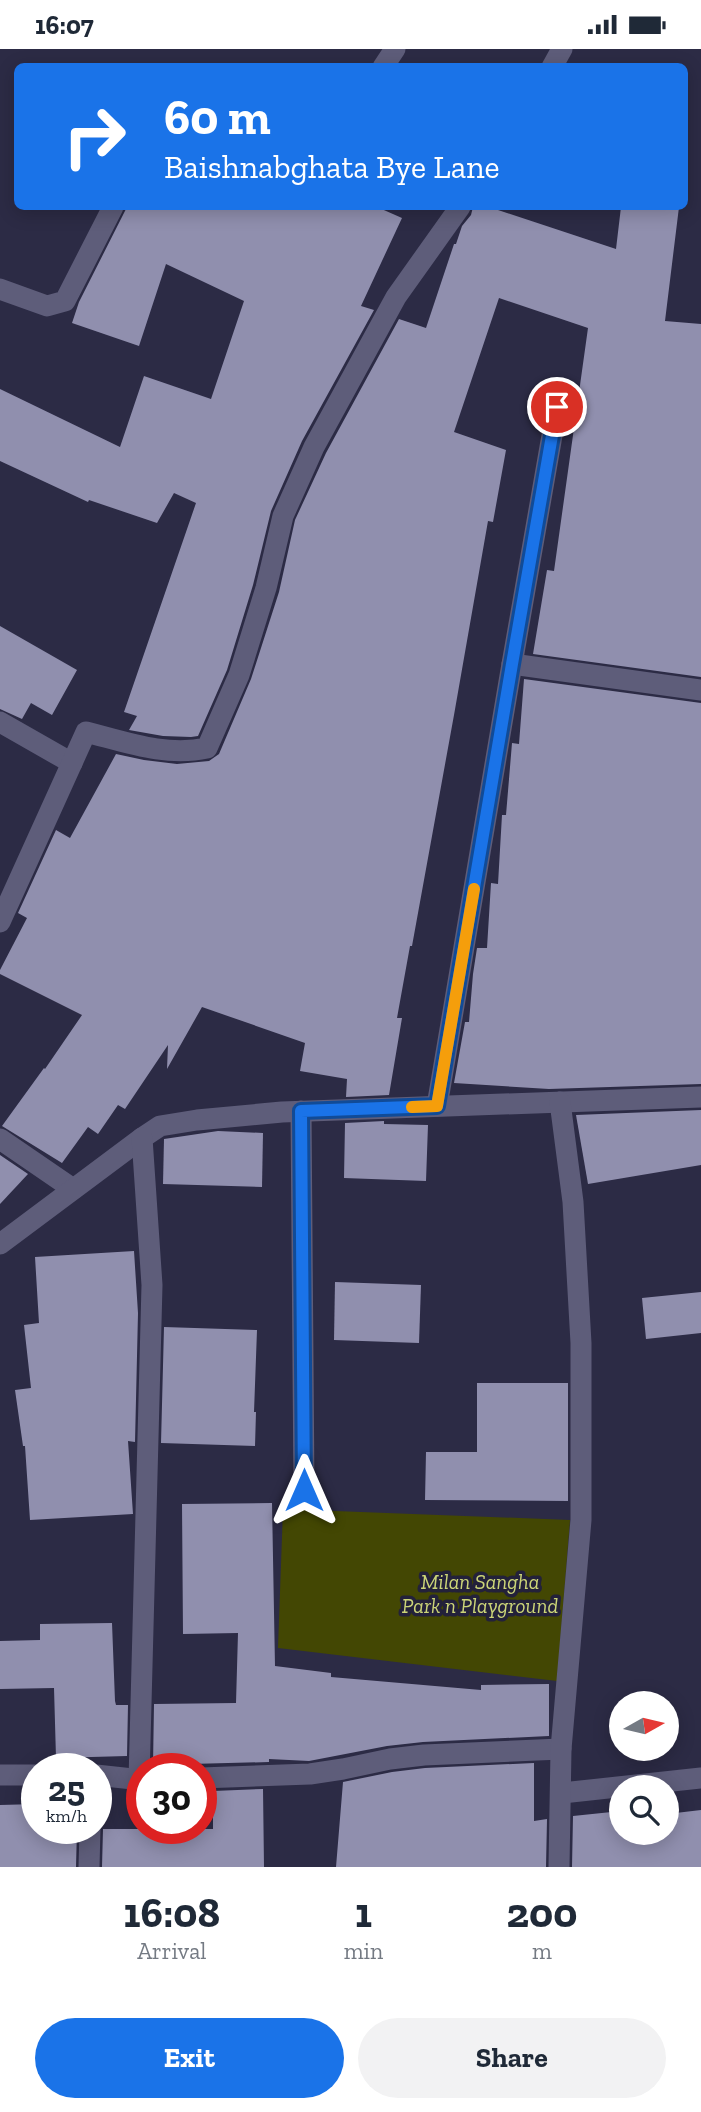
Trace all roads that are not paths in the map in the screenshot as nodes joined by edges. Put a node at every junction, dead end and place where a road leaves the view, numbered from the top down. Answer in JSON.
{"nodes":[{"id":1,"x":111,"y":210,"type":"edge"},
{"id":2,"x":458,"y":210,"type":"edge"},
{"id":3,"x":0,"y":289,"type":"edge"},
{"id":4,"x":557,"y":407,"type":"dead end"},
{"id":5,"x":512,"y":664,"type":"junction"},
{"id":6,"x":701,"y":690,"type":"edge"},
{"id":7,"x":0,"y":722,"type":"edge"},
{"id":8,"x":72,"y":762,"type":"junction"},
{"id":9,"x":0,"y":922,"type":"edge"},
{"id":10,"x":701,"y":1097,"type":"edge"},
{"id":11,"x":560,"y":1102,"type":"junction"},
{"id":12,"x":437,"y":1106,"type":"junction"},
{"id":13,"x":301,"y":1111,"type":"junction"},
{"id":14,"x":142,"y":1137,"type":"junction"},
{"id":15,"x":0,"y":1139,"type":"edge"},
{"id":16,"x":73,"y":1189,"type":"junction"},
{"id":17,"x":0,"y":1244,"type":"edge"},
{"id":18,"x":304,"y":1490,"type":"dead end"},
{"id":19,"x":561,"y":1749,"type":"junction"},
{"id":20,"x":141,"y":1753,"type":"edge"},
{"id":21,"x":0,"y":1775,"type":"edge"},
{"id":22,"x":21,"y":1775,"type":"edge"},
{"id":23,"x":217,"y":1777,"type":"edge"},
{"id":24,"x":701,"y":1778,"type":"edge"},
{"id":25,"x":562,"y":1793,"type":"junction"},
{"id":26,"x":90,"y":1844,"type":"edge"},
{"id":27,"x":89,"y":1867,"type":"edge"},
{"id":28,"x":559,"y":1867,"type":"edge"}],
"edges":[{"from":1,"to":3,"type":"street"},
{"from":2,"to":8,"type":"street"},
{"from":4,"to":5,"type":"street"},
{"from":5,"to":6,"type":"street"},
{"from":5,"to":12,"type":"street"},
{"from":7,"to":8,"type":"street"},
{"from":8,"to":9,"type":"street"},
{"from":10,"to":11,"type":"street"},
{"from":11,"to":12,"type":"street"},
{"from":11,"to":19,"type":"street"},
{"from":12,"to":13,"type":"street"},
{"from":13,"to":14,"type":"street"},
{"from":13,"to":18,"type":"street"},
{"from":14,"to":16,"type":"street"},
{"from":14,"to":20,"type":"street"},
{"from":15,"to":16,"type":"street"},
{"from":16,"to":17,"type":"street"},
{"from":19,"to":23,"type":"street"},
{"from":19,"to":25,"type":"street"},
{"from":21,"to":22,"type":"street"},
{"from":24,"to":25,"type":"street"},
{"from":25,"to":28,"type":"street"},
{"from":26,"to":27,"type":"street"}]}
